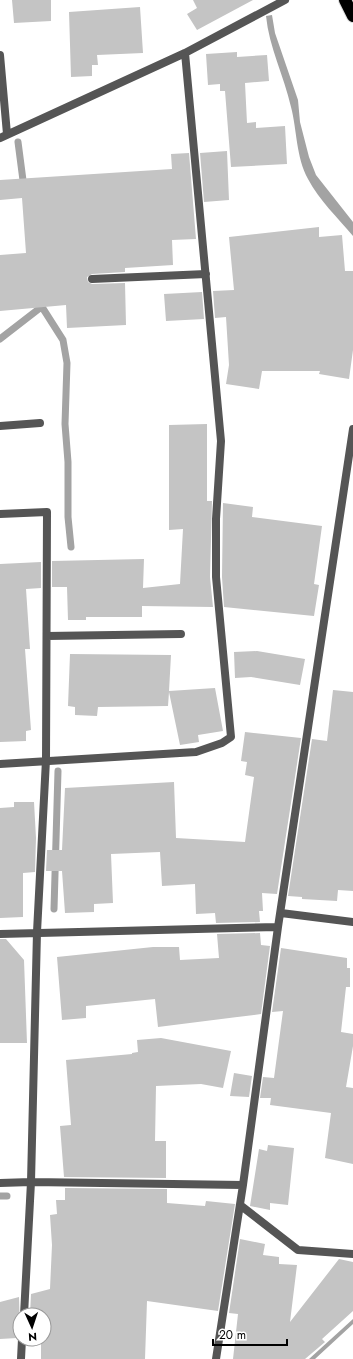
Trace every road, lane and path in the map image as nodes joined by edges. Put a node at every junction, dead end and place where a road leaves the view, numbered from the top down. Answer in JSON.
{"nodes":[{"id":1,"x":285,"y":0,"type":"edge"},
{"id":2,"x":345,"y":0,"type":"edge"},
{"id":3,"x":353,"y":16,"type":"edge"},
{"id":4,"x":185,"y":54,"type":"junction"},
{"id":5,"x":0,"y":55,"type":"edge"},
{"id":6,"x":3,"y":136,"type":"edge"},
{"id":7,"x":206,"y":274,"type":"junction"},
{"id":8,"x":92,"y":279,"type":"dead end"},
{"id":9,"x":40,"y":423,"type":"dead end"},
{"id":10,"x":0,"y":426,"type":"edge"},
{"id":11,"x":353,"y":429,"type":"edge"},
{"id":12,"x":0,"y":514,"type":"edge"},
{"id":13,"x":181,"y":634,"type":"dead end"},
{"id":14,"x":47,"y":636,"type":"junction"},
{"id":15,"x":46,"y":760,"type":"junction"},
{"id":16,"x":0,"y":764,"type":"edge"},
{"id":17,"x":281,"y":912,"type":"junction"},
{"id":18,"x":353,"y":922,"type":"edge"},
{"id":19,"x":278,"y":927,"type":"junction"},
{"id":20,"x":36,"y":932,"type":"junction"},
{"id":21,"x":0,"y":934,"type":"edge"},
{"id":22,"x":31,"y":1182,"type":"junction"},
{"id":23,"x":0,"y":1183,"type":"edge"},
{"id":24,"x":243,"y":1185,"type":"junction"},
{"id":25,"x":240,"y":1205,"type":"junction"},
{"id":26,"x":353,"y":1254,"type":"edge"},
{"id":27,"x":24,"y":1307,"type":"edge"},
{"id":28,"x":22,"y":1347,"type":"edge"},
{"id":29,"x":21,"y":1359,"type":"edge"},
{"id":30,"x":216,"y":1359,"type":"edge"}],
"edges":[{"from":1,"to":4,"type":"street"},
{"from":2,"to":3,"type":"highway"},
{"from":4,"to":6,"type":"street"},
{"from":4,"to":7,"type":"street"},
{"from":5,"to":6,"type":"street"},
{"from":7,"to":8,"type":"street"},
{"from":7,"to":15,"type":"street"},
{"from":9,"to":10,"type":"street"},
{"from":11,"to":17,"type":"street"},
{"from":12,"to":14,"type":"street"},
{"from":13,"to":14,"type":"street"},
{"from":14,"to":15,"type":"street"},
{"from":15,"to":16,"type":"street"},
{"from":15,"to":20,"type":"street"},
{"from":17,"to":18,"type":"street"},
{"from":17,"to":19,"type":"street"},
{"from":19,"to":20,"type":"street"},
{"from":19,"to":24,"type":"street"},
{"from":20,"to":21,"type":"street"},
{"from":20,"to":22,"type":"street"},
{"from":22,"to":23,"type":"street"},
{"from":22,"to":24,"type":"street"},
{"from":22,"to":27,"type":"street"},
{"from":24,"to":25,"type":"street"},
{"from":25,"to":26,"type":"street"},
{"from":25,"to":30,"type":"street"},
{"from":28,"to":29,"type":"street"}]}
